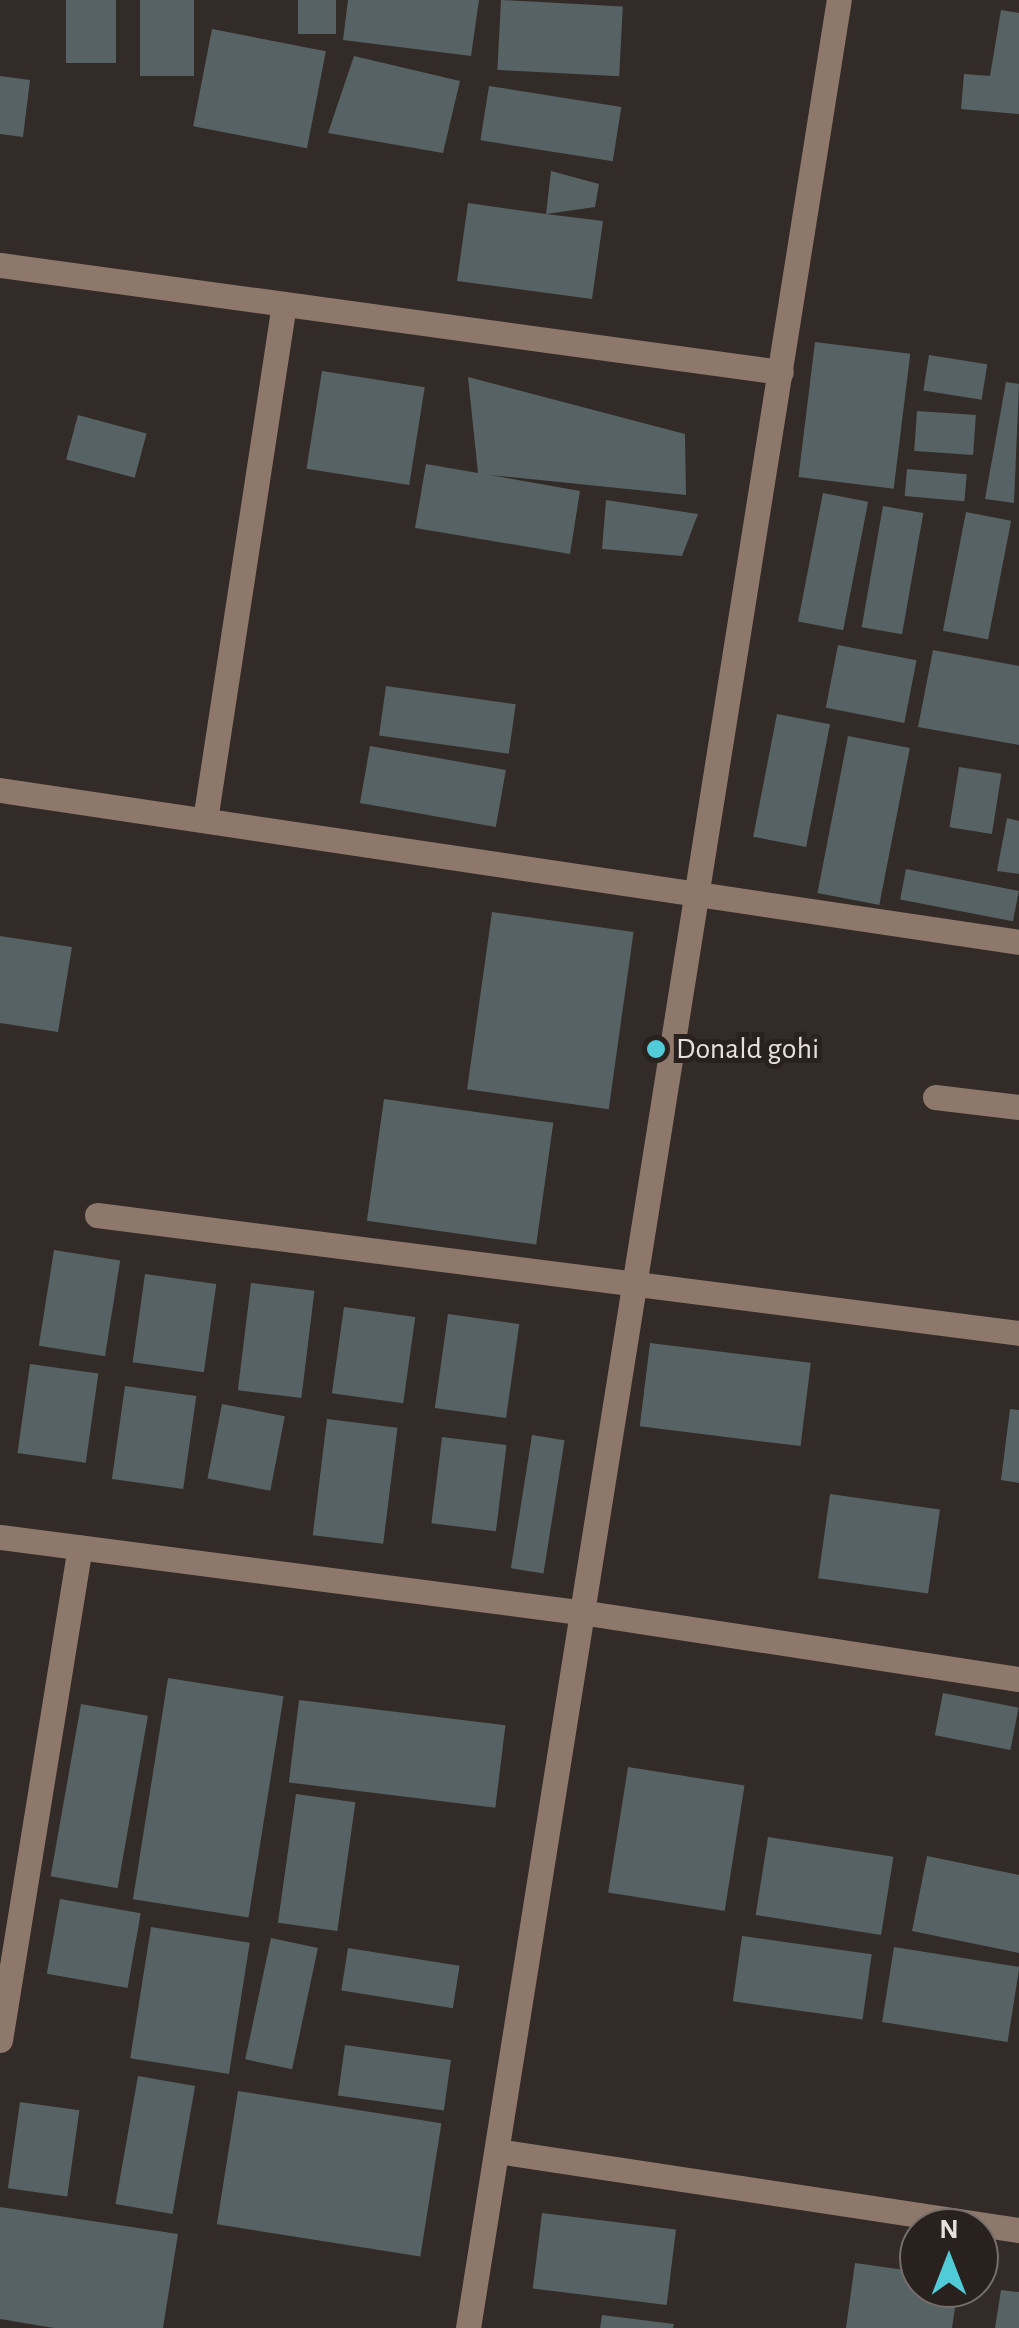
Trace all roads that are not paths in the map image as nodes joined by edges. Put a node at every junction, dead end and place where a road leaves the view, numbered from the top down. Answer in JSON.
{"nodes":[{"id":1,"x":839,"y":0,"type":"edge"},
{"id":2,"x":0,"y":265,"type":"edge"},
{"id":3,"x":284,"y":304,"type":"junction"},
{"id":4,"x":782,"y":372,"type":"junction"},
{"id":5,"x":0,"y":790,"type":"edge"},
{"id":6,"x":204,"y":820,"type":"junction"},
{"id":7,"x":701,"y":892,"type":"junction"},
{"id":8,"x":1019,"y":942,"type":"edge"},
{"id":9,"x":935,"y":1097,"type":"dead end"},
{"id":10,"x":1019,"y":1107,"type":"edge"},
{"id":11,"x":97,"y":1215,"type":"dead end"},
{"id":12,"x":637,"y":1280,"type":"junction"},
{"id":13,"x":1019,"y":1333,"type":"edge"},
{"id":14,"x":0,"y":1537,"type":"edge"},
{"id":15,"x":80,"y":1547,"type":"junction"},
{"id":16,"x":587,"y":1613,"type":"junction"},
{"id":17,"x":1019,"y":1679,"type":"edge"},
{"id":18,"x":0,"y":2040,"type":"edge"},
{"id":19,"x":497,"y":2151,"type":"junction"},
{"id":20,"x":1019,"y":2230,"type":"edge"},
{"id":21,"x":468,"y":2328,"type":"edge"}],
"edges":[{"from":1,"to":4,"type":"street"},
{"from":2,"to":3,"type":"street"},
{"from":3,"to":4,"type":"street"},
{"from":3,"to":6,"type":"street"},
{"from":4,"to":7,"type":"street"},
{"from":5,"to":6,"type":"street"},
{"from":6,"to":7,"type":"street"},
{"from":7,"to":8,"type":"street"},
{"from":7,"to":12,"type":"street"},
{"from":9,"to":10,"type":"street"},
{"from":11,"to":12,"type":"street"},
{"from":12,"to":13,"type":"street"},
{"from":12,"to":16,"type":"street"},
{"from":14,"to":15,"type":"street"},
{"from":15,"to":16,"type":"street"},
{"from":15,"to":18,"type":"street"},
{"from":16,"to":17,"type":"street"},
{"from":16,"to":19,"type":"street"},
{"from":19,"to":20,"type":"street"},
{"from":19,"to":21,"type":"street"}]}
